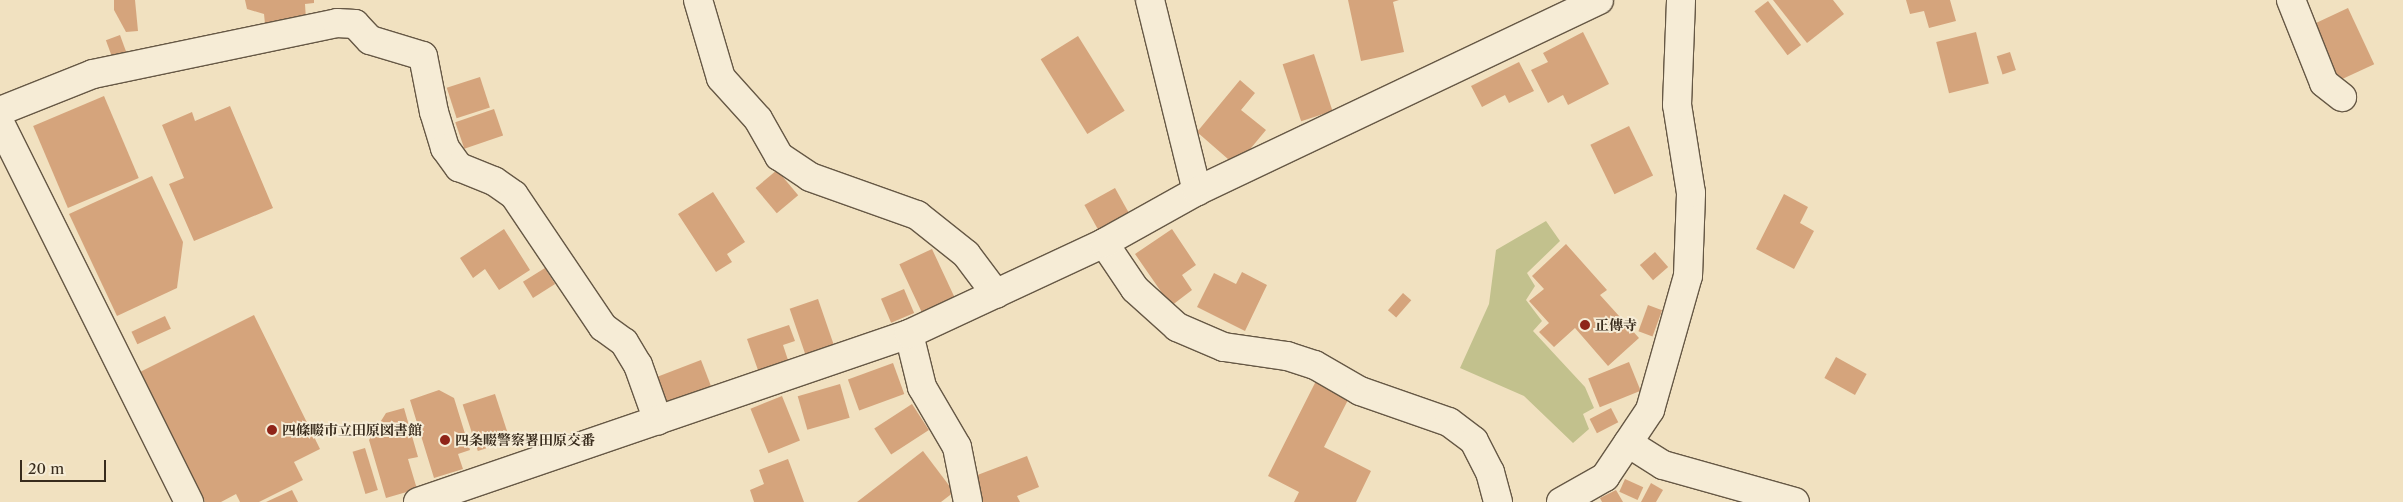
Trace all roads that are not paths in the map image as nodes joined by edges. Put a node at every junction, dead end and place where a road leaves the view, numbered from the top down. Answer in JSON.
{"nodes":[{"id":1,"x":698,"y":0,"type":"edge"},
{"id":2,"x":1150,"y":0,"type":"edge"},
{"id":3,"x":1599,"y":0,"type":"edge"},
{"id":4,"x":1682,"y":0,"type":"edge"},
{"id":5,"x":2292,"y":0,"type":"edge"},
{"id":6,"x":2342,"y":97,"type":"dead end"},
{"id":7,"x":0,"y":111,"type":"edge"},
{"id":8,"x":0,"y":123,"type":"edge"},
{"id":9,"x":1197,"y":191,"type":"junction"},
{"id":10,"x":1104,"y":243,"type":"junction"},
{"id":11,"x":996,"y":294,"type":"junction"},
{"id":12,"x":909,"y":334,"type":"junction"},
{"id":13,"x":658,"y":421,"type":"junction"},
{"id":14,"x":1628,"y":443,"type":"junction"},
{"id":15,"x":188,"y":502,"type":"edge"},
{"id":16,"x":418,"y":502,"type":"edge"},
{"id":17,"x":968,"y":502,"type":"edge"},
{"id":18,"x":1498,"y":502,"type":"edge"},
{"id":19,"x":1561,"y":502,"type":"edge"},
{"id":20,"x":1796,"y":502,"type":"edge"}],
"edges":[{"from":1,"to":11,"type":"street"},
{"from":2,"to":9,"type":"street"},
{"from":3,"to":9,"type":"street"},
{"from":4,"to":14,"type":"street"},
{"from":5,"to":6,"type":"street"},
{"from":7,"to":13,"type":"street"},
{"from":8,"to":15,"type":"street"},
{"from":9,"to":10,"type":"street"},
{"from":10,"to":11,"type":"street"},
{"from":10,"to":18,"type":"street"},
{"from":11,"to":12,"type":"street"},
{"from":12,"to":13,"type":"street"},
{"from":12,"to":17,"type":"street"},
{"from":13,"to":16,"type":"street"},
{"from":14,"to":19,"type":"street"},
{"from":14,"to":20,"type":"street"}]}
